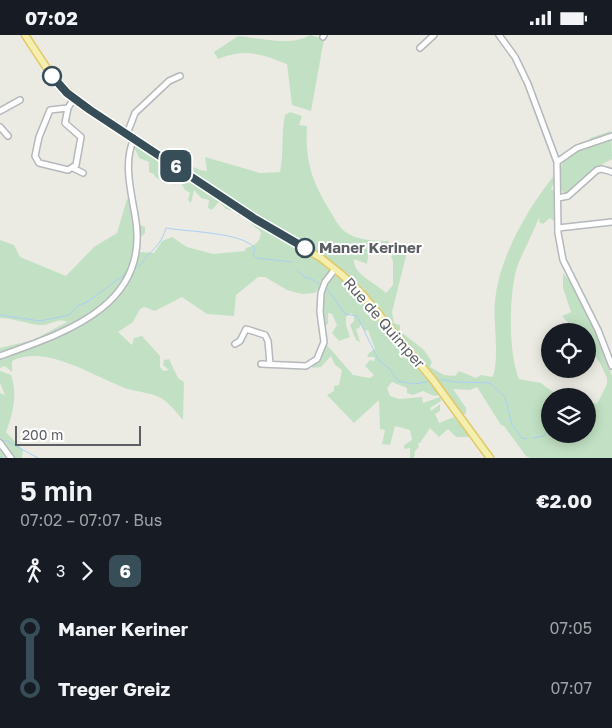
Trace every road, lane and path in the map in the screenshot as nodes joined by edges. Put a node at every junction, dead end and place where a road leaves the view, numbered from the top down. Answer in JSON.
{"nodes":[{"id":1,"x":25,"y":35,"type":"edge"},
{"id":2,"x":434,"y":35,"type":"edge"},
{"id":3,"x":499,"y":35,"type":"edge"},
{"id":4,"x":420,"y":48,"type":"dead end"},
{"id":5,"x":180,"y":75,"type":"dead end"},
{"id":6,"x":74,"y":98,"type":"junction"},
{"id":7,"x":20,"y":100,"type":"dead end"},
{"id":8,"x":68,"y":108,"type":"junction"},
{"id":9,"x":0,"y":111,"type":"edge"},
{"id":10,"x":0,"y":127,"type":"edge"},
{"id":11,"x":127,"y":134,"type":"junction"},
{"id":12,"x":8,"y":136,"type":"dead end"},
{"id":13,"x":612,"y":136,"type":"edge"},
{"id":14,"x":134,"y":139,"type":"junction"},
{"id":15,"x":557,"y":162,"type":"junction"},
{"id":16,"x":74,"y":168,"type":"junction"},
{"id":17,"x":612,"y":172,"type":"edge"},
{"id":18,"x":82,"y":173,"type":"dead end"},
{"id":19,"x":558,"y":195,"type":"junction"},
{"id":20,"x":612,"y":222,"type":"edge"},
{"id":21,"x":558,"y":228,"type":"junction"},
{"id":22,"x":335,"y":269,"type":"junction"},
{"id":23,"x":235,"y":344,"type":"dead end"},
{"id":24,"x":0,"y":355,"type":"edge"},
{"id":25,"x":262,"y":364,"type":"dead end"},
{"id":26,"x":270,"y":364,"type":"junction"},
{"id":27,"x":612,"y":366,"type":"edge"},
{"id":28,"x":0,"y":443,"type":"edge"},
{"id":29,"x":488,"y":457,"type":"edge"},
{"id":30,"x":11,"y":458,"type":"edge"}],
"edges":[{"from":1,"to":6,"type":"main road","name":"Rue de Quimper"},
{"from":2,"to":4,"type":"street"},
{"from":3,"to":15,"type":"street"},
{"from":5,"to":11,"type":"street"},
{"from":6,"to":8,"type":"street"},
{"from":6,"to":11,"type":"main road","name":"Rue de Quimper"},
{"from":7,"to":9,"type":"street"},
{"from":8,"to":16,"type":"street"},
{"from":8,"to":16,"type":"street"},
{"from":10,"to":12,"type":"street"},
{"from":11,"to":14,"type":"main road","name":"Rue de Quimper"},
{"from":13,"to":15,"type":"street"},
{"from":14,"to":22,"type":"main road","name":"Rue de Quimper"},
{"from":14,"to":24,"type":"street"},
{"from":15,"to":19,"type":"street"},
{"from":16,"to":18,"type":"street"},
{"from":17,"to":19,"type":"street"},
{"from":19,"to":21,"type":"street"},
{"from":20,"to":21,"type":"street"},
{"from":21,"to":27,"type":"street"},
{"from":22,"to":26,"type":"street"},
{"from":22,"to":29,"type":"main road","name":"Rue de Quimper"},
{"from":23,"to":26,"type":"street"},
{"from":25,"to":26,"type":"street"},
{"from":28,"to":30,"type":"street"}]}
